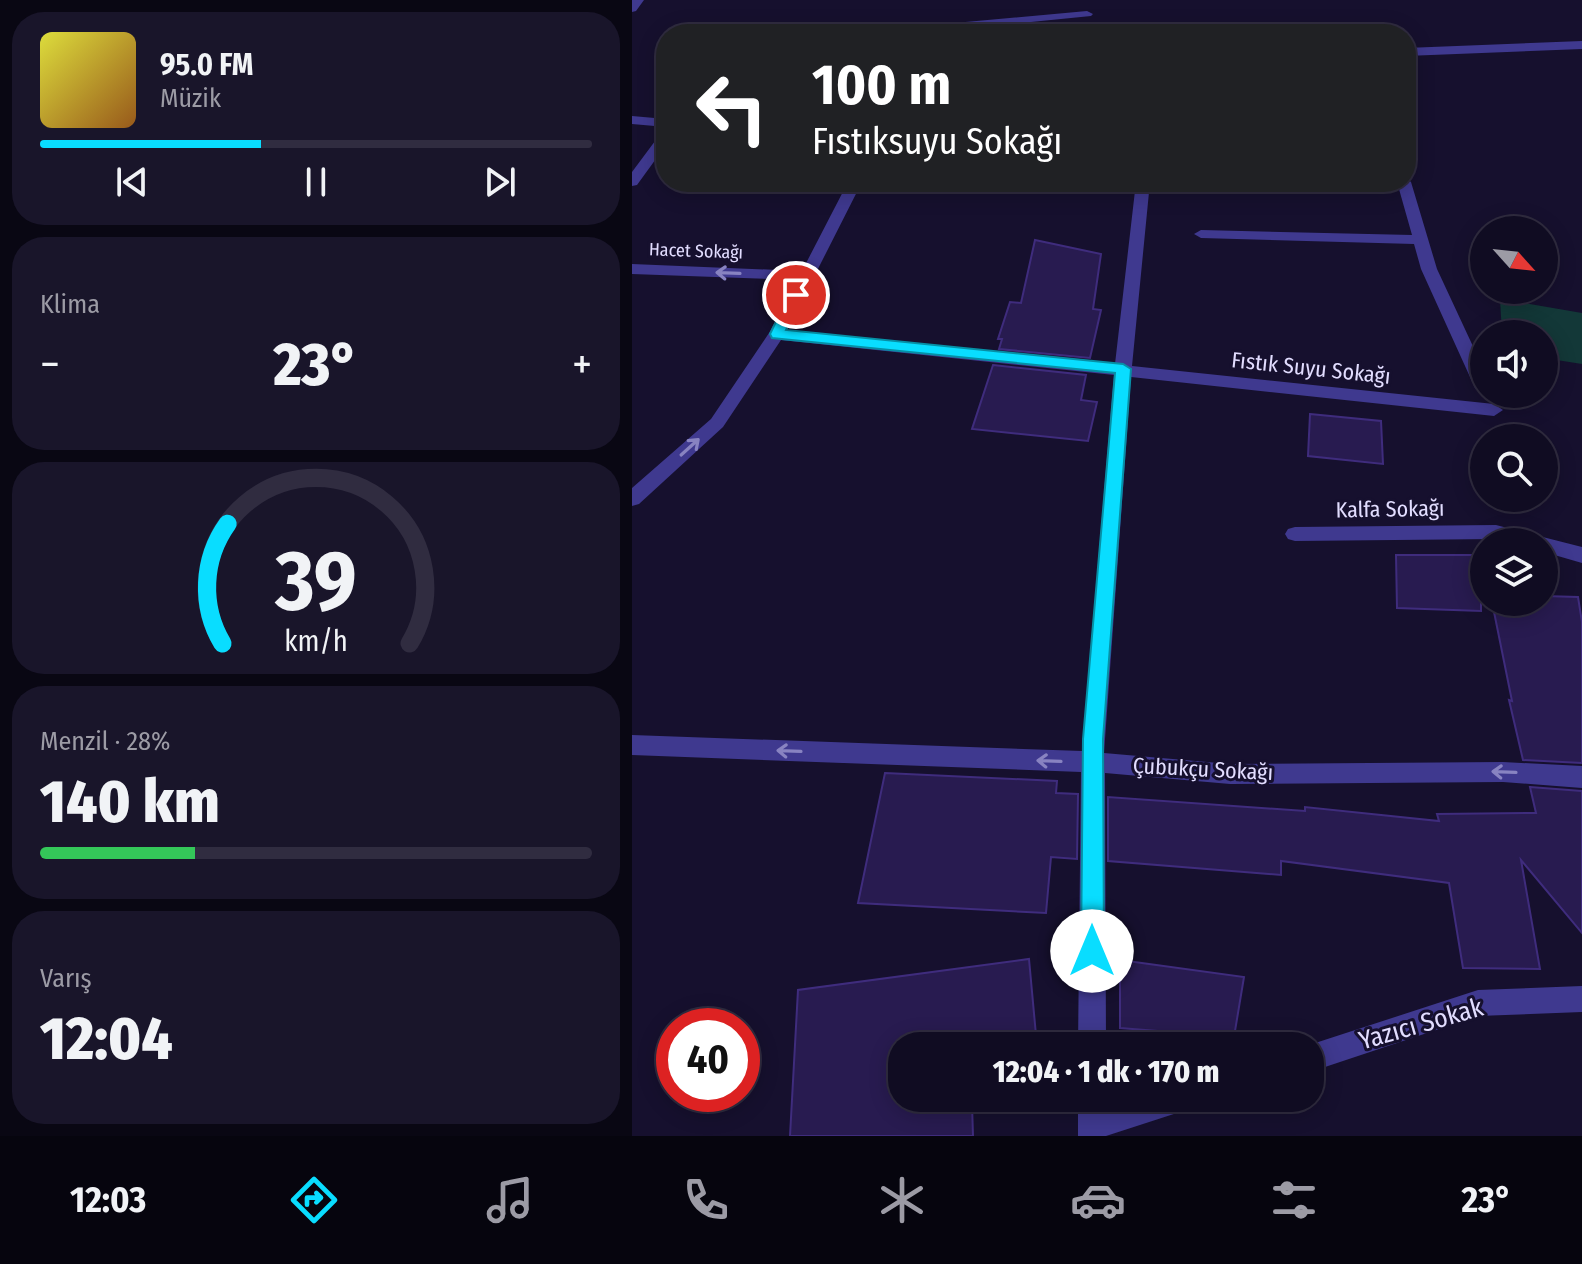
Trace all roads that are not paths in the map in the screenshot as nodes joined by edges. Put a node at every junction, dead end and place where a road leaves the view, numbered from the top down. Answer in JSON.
{"nodes":[{"id":1,"x":638,"y":0,"type":"edge"},
{"id":2,"x":632,"y":9,"type":"edge"},
{"id":3,"x":1087,"y":14,"type":"dead end"},
{"id":4,"x":976,"y":24,"type":"edge"},
{"id":5,"x":1582,"y":45,"type":"edge"},
{"id":6,"x":1416,"y":52,"type":"edge"},
{"id":7,"x":632,"y":120,"type":"edge"},
{"id":8,"x":656,"y":122,"type":"edge"},
{"id":9,"x":656,"y":150,"type":"edge"},
{"id":10,"x":632,"y":182,"type":"edge"},
{"id":11,"x":850,"y":192,"type":"edge"},
{"id":12,"x":1142,"y":192,"type":"edge"},
{"id":13,"x":1407,"y":192,"type":"edge"},
{"id":14,"x":1201,"y":234,"type":"dead end"},
{"id":15,"x":1421,"y":240,"type":"junction"},
{"id":16,"x":632,"y":269,"type":"edge"},
{"id":17,"x":806,"y":276,"type":"junction"},
{"id":18,"x":777,"y":334,"type":"junction"},
{"id":19,"x":1470,"y":358,"type":"edge"},
{"id":20,"x":1123,"y":369,"type":"junction"},
{"id":21,"x":1470,"y":400,"type":"edge"},
{"id":22,"x":635,"y":494,"type":"edge"},
{"id":23,"x":1470,"y":532,"type":"edge"},
{"id":24,"x":1295,"y":534,"type":"dead end"},
{"id":25,"x":1558,"y":549,"type":"edge"},
{"id":26,"x":1582,"y":555,"type":"edge"},
{"id":27,"x":632,"y":745,"type":"edge"},
{"id":28,"x":1093,"y":762,"type":"junction"},
{"id":29,"x":1582,"y":777,"type":"edge"},
{"id":30,"x":1582,"y":999,"type":"edge"},
{"id":31,"x":1092,"y":1032,"type":"edge"},
{"id":32,"x":1324,"y":1053,"type":"edge"},
{"id":33,"x":1121,"y":1112,"type":"edge"},
{"id":34,"x":1092,"y":1119,"type":"edge"}],
"edges":[{"from":1,"to":2,"type":"street"},
{"from":3,"to":4,"type":"street"},
{"from":5,"to":6,"type":"street"},
{"from":7,"to":8,"type":"street"},
{"from":9,"to":10,"type":"street"},
{"from":11,"to":17,"type":"street"},
{"from":12,"to":20,"type":"street"},
{"from":13,"to":15,"type":"street"},
{"from":14,"to":15,"type":"street"},
{"from":15,"to":19,"type":"street"},
{"from":17,"to":16,"type":"street","name":"Hacet Sokağı","one_way":true},
{"from":17,"to":18,"type":"street"},
{"from":18,"to":20,"type":"street","name":"Fıstık Suyu Sokağı"},
{"from":22,"to":18,"type":"street","one_way":true},
{"from":20,"to":21,"type":"street","name":"Fıstık Suyu Sokağı"},
{"from":20,"to":28,"type":"street"},
{"from":23,"to":24,"type":"street","name":"Kalfa Sokağı"},
{"from":25,"to":26,"type":"street"},
{"from":28,"to":27,"type":"street","name":"Çubukçu Sokağı","one_way":true},
{"from":29,"to":28,"type":"street","name":"Çubukçu Sokağı","one_way":true},
{"from":28,"to":31,"type":"street"},
{"from":30,"to":32,"type":"street","name":"Yazıcı Sokak"},
{"from":33,"to":34,"type":"street"}]}
